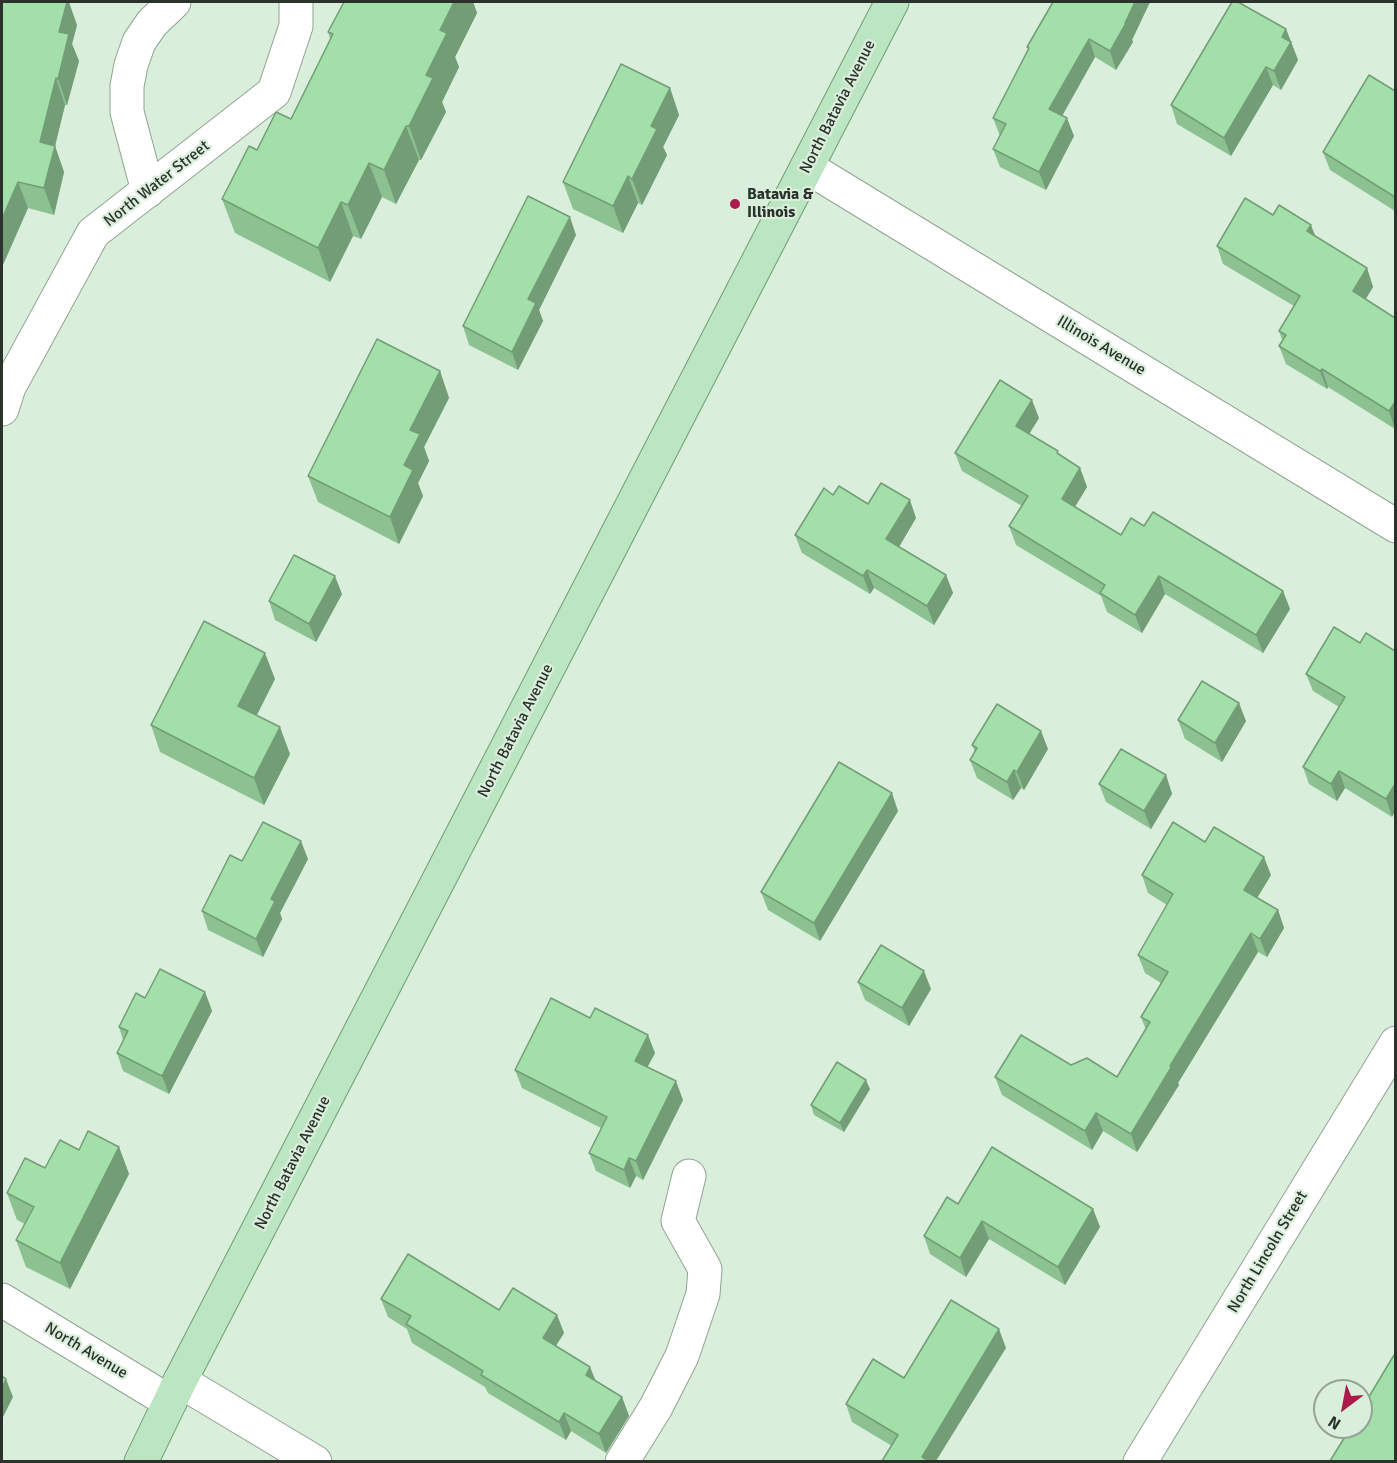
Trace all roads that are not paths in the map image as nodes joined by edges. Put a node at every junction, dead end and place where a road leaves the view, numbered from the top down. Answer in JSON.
{"nodes":[{"id":1,"x":174,"y":2,"type":"edge"},
{"id":2,"x":296,"y":2,"type":"edge"},
{"id":3,"x":892,"y":2,"type":"edge"},
{"id":4,"x":807,"y":167,"type":"junction"},
{"id":5,"x":148,"y":191,"type":"junction"},
{"id":6,"x":2,"y":409,"type":"edge"},
{"id":7,"x":1395,"y":526,"type":"edge"},
{"id":8,"x":1395,"y":1043,"type":"edge"},
{"id":9,"x":689,"y":1176,"type":"dead end"},
{"id":10,"x":2,"y":1300,"type":"edge"},
{"id":11,"x":175,"y":1391,"type":"junction"},
{"id":12,"x":141,"y":1461,"type":"edge"},
{"id":13,"x":315,"y":1461,"type":"edge"},
{"id":14,"x":622,"y":1461,"type":"edge"},
{"id":15,"x":1140,"y":1461,"type":"edge"}],
"edges":[{"from":1,"to":5,"type":"street"},
{"from":2,"to":5,"type":"street","name":"North Water Street"},
{"from":3,"to":4,"type":"main road","name":"North Batavia Avenue"},
{"from":4,"to":7,"type":"street","name":"Illinois Avenue"},
{"from":4,"to":11,"type":"main road","name":"North Batavia Avenue"},
{"from":5,"to":6,"type":"street","name":"North Water Street"},
{"from":8,"to":15,"type":"street","name":"North Lincoln Street"},
{"from":9,"to":14,"type":"street"},
{"from":10,"to":11,"type":"street","name":"North Avenue"},
{"from":11,"to":12,"type":"main road","name":"North Batavia Avenue"},
{"from":11,"to":13,"type":"street","name":"North Avenue"}]}
